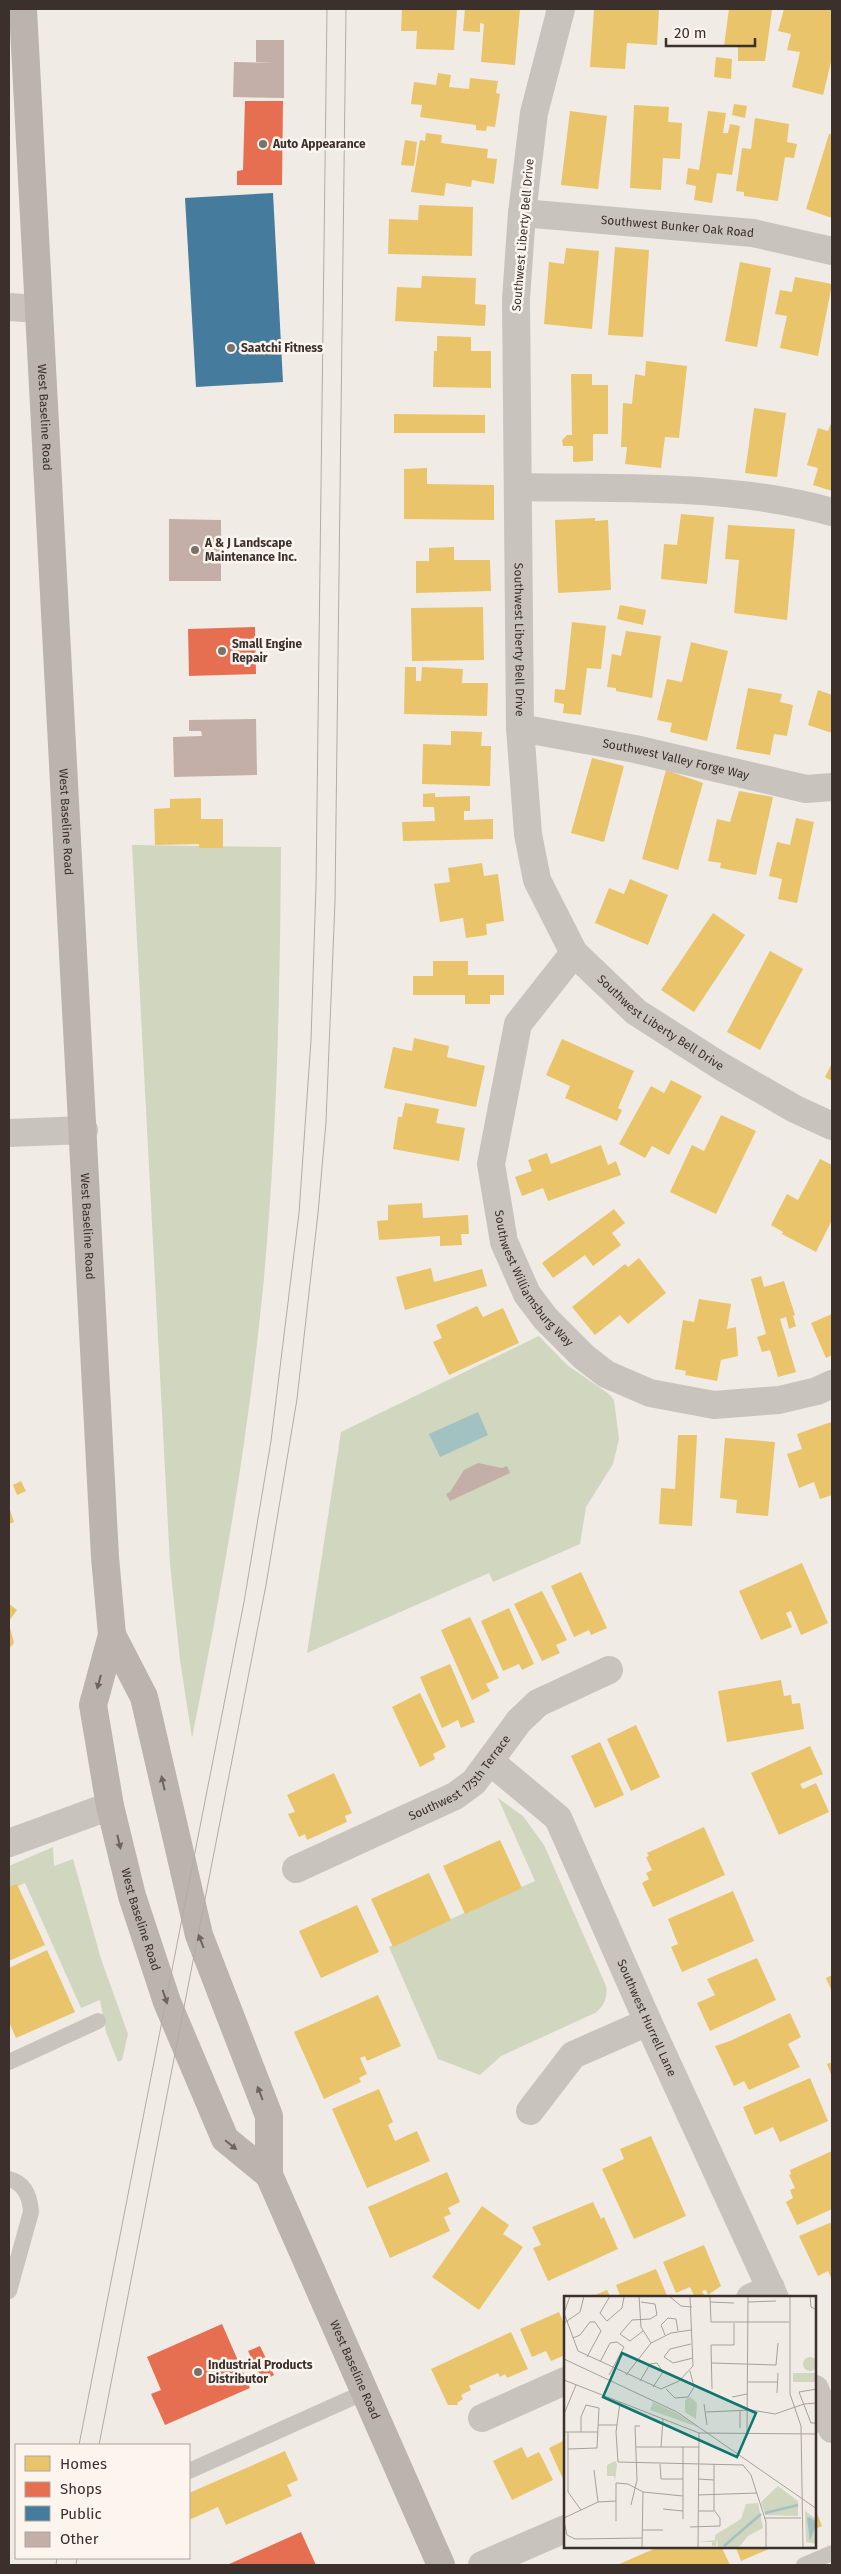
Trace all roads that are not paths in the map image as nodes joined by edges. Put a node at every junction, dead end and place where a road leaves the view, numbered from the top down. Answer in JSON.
{"nodes":[{"id":1,"x":23,"y":9,"type":"edge"},
{"id":2,"x":561,"y":9,"type":"edge"},
{"id":3,"x":522,"y":213,"type":"junction"},
{"id":4,"x":832,"y":251,"type":"edge"},
{"id":5,"x":9,"y":307,"type":"edge"},
{"id":6,"x":39,"y":308,"type":"junction"},
{"id":7,"x":519,"y":487,"type":"junction"},
{"id":8,"x":832,"y":512,"type":"edge"},
{"id":9,"x":520,"y":728,"type":"junction"},
{"id":10,"x":832,"y":787,"type":"edge"},
{"id":11,"x":574,"y":953,"type":"junction"},
{"id":12,"x":832,"y":1126,"type":"edge"},
{"id":13,"x":84,"y":1130,"type":"junction"},
{"id":14,"x":9,"y":1133,"type":"edge"},
{"id":15,"x":832,"y":1384,"type":"edge"},
{"id":16,"x":112,"y":1635,"type":"junction"},
{"id":17,"x":609,"y":1670,"type":"dead end"},
{"id":18,"x":490,"y":1762,"type":"junction"},
{"id":19,"x":110,"y":1806,"type":"junction"},
{"id":20,"x":9,"y":1843,"type":"edge"},
{"id":21,"x":296,"y":1868,"type":"dead end"},
{"id":22,"x":98,"y":2020,"type":"dead end"},
{"id":23,"x":648,"y":2022,"type":"junction"},
{"id":24,"x":9,"y":2062,"type":"edge"},
{"id":25,"x":530,"y":2111,"type":"dead end"},
{"id":26,"x":269,"y":2175,"type":"junction"},
{"id":27,"x":9,"y":2179,"type":"edge"},
{"id":28,"x":9,"y":2291,"type":"edge"},
{"id":29,"x":765,"y":2295,"type":"edge"},
{"id":30,"x":564,"y":2380,"type":"edge"},
{"id":31,"x":365,"y":2392,"type":"junction"},
{"id":32,"x":816,"y":2392,"type":"edge"},
{"id":33,"x":482,"y":2418,"type":"dead end"},
{"id":34,"x":826,"y":2418,"type":"edge"},
{"id":35,"x":190,"y":2471,"type":"edge"},
{"id":36,"x":564,"y":2529,"type":"edge"},
{"id":37,"x":832,"y":2553,"type":"edge"},
{"id":38,"x":442,"y":2565,"type":"edge"},
{"id":39,"x":482,"y":2565,"type":"edge"},
{"id":40,"x":804,"y":2565,"type":"edge"}],
"edges":[{"from":1,"to":6,"type":"main road","name":"West Baseline Road"},
{"from":2,"to":3,"type":"street","name":"Southwest Liberty Bell Drive"},
{"from":3,"to":4,"type":"street","name":"Southwest Bunker Oak Road"},
{"from":3,"to":7,"type":"street","name":"Southwest Liberty Bell Drive"},
{"from":5,"to":6,"type":"street"},
{"from":6,"to":13,"type":"main road","name":"West Baseline Road"},
{"from":7,"to":8,"type":"street"},
{"from":7,"to":9,"type":"street","name":"Southwest Liberty Bell Drive"},
{"from":9,"to":10,"type":"street","name":"Southwest Valley Forge Way"},
{"from":9,"to":11,"type":"street","name":"Southwest Liberty Bell Drive"},
{"from":11,"to":12,"type":"street","name":"Southwest Liberty Bell Drive"},
{"from":11,"to":15,"type":"street","name":"Southwest Williamsburg Way"},
{"from":13,"to":14,"type":"street"},
{"from":13,"to":16,"type":"main road","name":"West Baseline Road"},
{"from":16,"to":19,"type":"main road","name":"West Baseline Road","one_way":true},
{"from":26,"to":16,"type":"main road","name":"West Baseline Road","one_way":true},
{"from":17,"to":18,"type":"street","name":"Southwest 175th Terrace"},
{"from":18,"to":21,"type":"street","name":"Southwest 175th Terrace"},
{"from":18,"to":23,"type":"street","name":"Southwest Hurrell Lane"},
{"from":19,"to":20,"type":"street"},
{"from":19,"to":26,"type":"main road","name":"West Baseline Road","one_way":true},
{"from":22,"to":24,"type":"lane"},
{"from":23,"to":25,"type":"street"},
{"from":23,"to":29,"type":"street","name":"Southwest Hurrell Lane"},
{"from":26,"to":31,"type":"main road","name":"West Baseline Road"},
{"from":27,"to":28,"type":"lane"},
{"from":30,"to":33,"type":"street"},
{"from":31,"to":35,"type":"lane"},
{"from":31,"to":38,"type":"main road","name":"West Baseline Road"},
{"from":32,"to":34,"type":"street"},
{"from":36,"to":39,"type":"street"},
{"from":37,"to":40,"type":"lane"}]}
